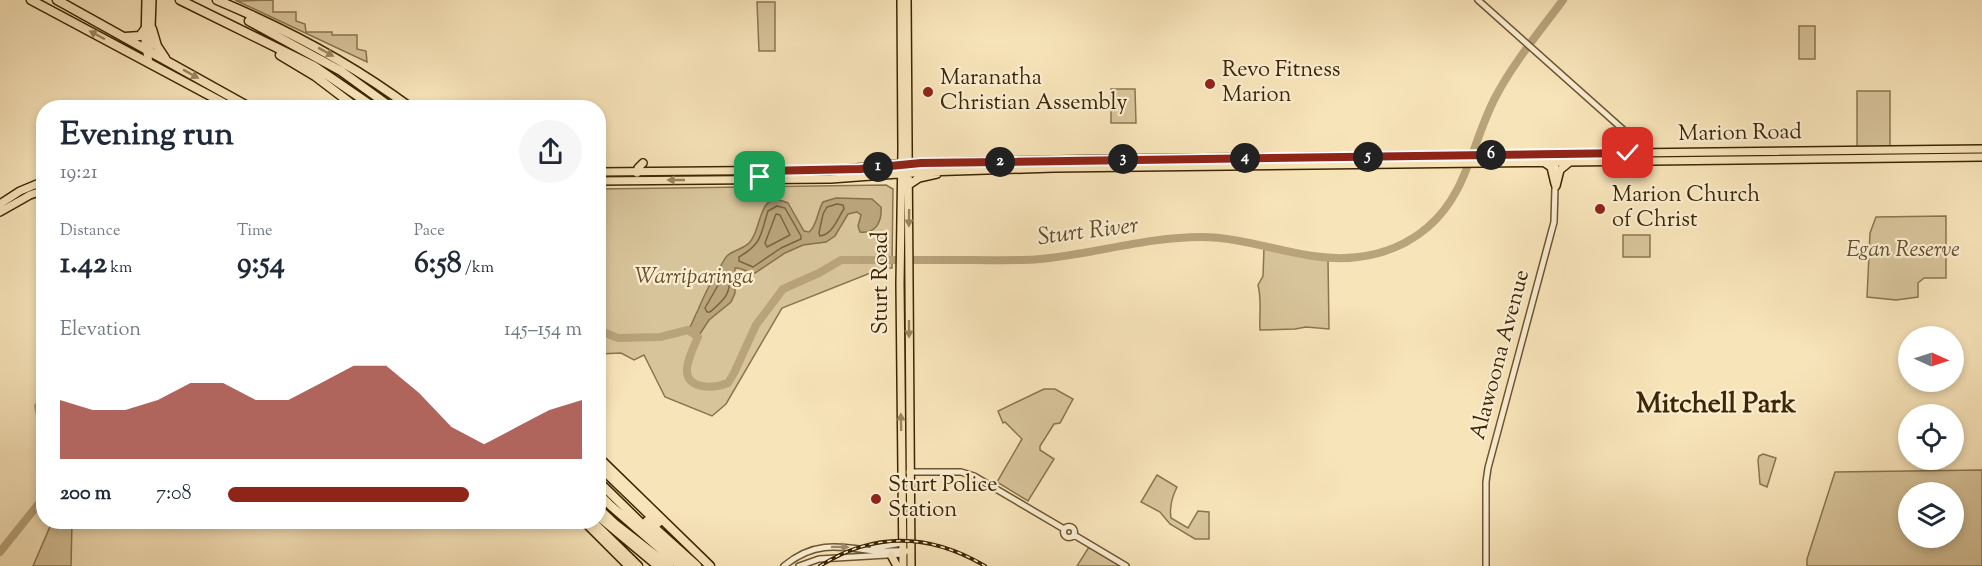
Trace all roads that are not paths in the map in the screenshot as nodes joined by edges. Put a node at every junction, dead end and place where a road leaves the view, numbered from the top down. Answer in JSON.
{"nodes":[{"id":1,"x":31,"y":0,"type":"edge"},
{"id":2,"x":57,"y":0,"type":"edge"},
{"id":3,"x":146,"y":0,"type":"edge"},
{"id":4,"x":152,"y":0,"type":"edge"},
{"id":5,"x":180,"y":0,"type":"edge"},
{"id":6,"x":209,"y":0,"type":"edge"},
{"id":7,"x":217,"y":0,"type":"edge"},
{"id":8,"x":901,"y":0,"type":"edge"},
{"id":9,"x":908,"y":0,"type":"edge"},
{"id":10,"x":1478,"y":0,"type":"edge"},
{"id":11,"x":44,"y":3,"type":"edge"},
{"id":12,"x":149,"y":28,"type":"junction"},
{"id":13,"x":236,"y":28,"type":"junction"},
{"id":14,"x":125,"y":37,"type":"junction"},
{"id":15,"x":148,"y":50,"type":"junction"},
{"id":16,"x":166,"y":60,"type":"junction"},
{"id":17,"x":149,"y":63,"type":"junction"},
{"id":18,"x":905,"y":65,"type":"junction"},
{"id":19,"x":218,"y":100,"type":"edge"},
{"id":20,"x":237,"y":100,"type":"edge"},
{"id":21,"x":346,"y":100,"type":"edge"},
{"id":22,"x":363,"y":100,"type":"edge"},
{"id":23,"x":381,"y":100,"type":"edge"},
{"id":24,"x":400,"y":100,"type":"edge"},
{"id":25,"x":1628,"y":135,"type":"junction"},
{"id":26,"x":909,"y":142,"type":"junction"},
{"id":27,"x":902,"y":149,"type":"junction"},
{"id":28,"x":1982,"y":149,"type":"edge"},
{"id":29,"x":1639,"y":155,"type":"junction"},
{"id":30,"x":1982,"y":157,"type":"edge"},
{"id":31,"x":1556,"y":158,"type":"junction"},
{"id":32,"x":1485,"y":159,"type":"junction"},
{"id":33,"x":1040,"y":161,"type":"junction"},
{"id":34,"x":1571,"y":161,"type":"junction"},
{"id":35,"x":755,"y":162,"type":"dead end"},
{"id":36,"x":1544,"y":162,"type":"junction"},
{"id":37,"x":643,"y":163,"type":"dead end"},
{"id":38,"x":921,"y":163,"type":"junction"},
{"id":39,"x":905,"y":164,"type":"junction"},
{"id":40,"x":885,"y":166,"type":"junction"},
{"id":41,"x":1054,"y":168,"type":"junction"},
{"id":42,"x":704,"y":170,"type":"junction"},
{"id":43,"x":957,"y":170,"type":"junction"},
{"id":44,"x":637,"y":171,"type":"junction"},
{"id":45,"x":762,"y":171,"type":"junction"},
{"id":46,"x":608,"y":172,"type":"joint"},
{"id":47,"x":905,"y":173,"type":"junction"},
{"id":48,"x":606,"y":174,"type":"edge"},
{"id":49,"x":885,"y":175,"type":"junction"},
{"id":50,"x":652,"y":180,"type":"junction"},
{"id":51,"x":713,"y":180,"type":"junction"},
{"id":52,"x":756,"y":180,"type":"junction"},
{"id":53,"x":606,"y":181,"type":"edge"},
{"id":54,"x":36,"y":184,"type":"edge"},
{"id":55,"x":910,"y":184,"type":"junction"},
{"id":56,"x":1556,"y":186,"type":"junction"},
{"id":57,"x":36,"y":193,"type":"edge"},
{"id":58,"x":0,"y":204,"type":"edge"},
{"id":59,"x":0,"y":212,"type":"edge"},
{"id":60,"x":900,"y":225,"type":"junction"},
{"id":61,"x":606,"y":465,"type":"edge"},
{"id":62,"x":907,"y":472,"type":"junction"},
{"id":63,"x":606,"y":473,"type":"edge"},
{"id":64,"x":606,"y":479,"type":"edge"},
{"id":65,"x":606,"y":489,"type":"edge"},
{"id":66,"x":606,"y":502,"type":"edge"},
{"id":67,"x":606,"y":515,"type":"edge"},
{"id":68,"x":606,"y":523,"type":"edge"},
{"id":69,"x":592,"y":529,"type":"edge"},
{"id":70,"x":600,"y":529,"type":"edge"},
{"id":71,"x":902,"y":543,"type":"junction"},
{"id":72,"x":820,"y":548,"type":"junction"},
{"id":73,"x":859,"y":548,"type":"junction"},
{"id":74,"x":911,"y":552,"type":"junction"},
{"id":75,"x":903,"y":553,"type":"junction"},
{"id":76,"x":891,"y":555,"type":"junction"},
{"id":77,"x":840,"y":557,"type":"junction"},
{"id":78,"x":819,"y":559,"type":"junction"},
{"id":79,"x":791,"y":560,"type":"junction"},
{"id":80,"x":629,"y":566,"type":"edge"},
{"id":81,"x":638,"y":566,"type":"edge"},
{"id":82,"x":658,"y":566,"type":"edge"},
{"id":83,"x":669,"y":566,"type":"edge"},
{"id":84,"x":680,"y":566,"type":"edge"},
{"id":85,"x":689,"y":566,"type":"edge"},
{"id":86,"x":697,"y":566,"type":"edge"},
{"id":87,"x":709,"y":566,"type":"edge"},
{"id":88,"x":784,"y":566,"type":"edge"},
{"id":89,"x":798,"y":566,"type":"edge"},
{"id":90,"x":897,"y":566,"type":"edge"},
{"id":91,"x":903,"y":566,"type":"edge"},
{"id":92,"x":911,"y":566,"type":"edge"},
{"id":93,"x":1126,"y":566,"type":"edge"},
{"id":94,"x":1486,"y":566,"type":"edge"}],
"edges":[{"from":1,"to":11,"type":"highway"},
{"from":2,"to":14,"type":"highway"},
{"from":3,"to":12,"type":"main road"},
{"from":4,"to":12,"type":"main road"},
{"from":5,"to":13,"type":"highway"},
{"from":6,"to":23,"type":"highway"},
{"from":7,"to":24,"type":"highway","one_way":true},
{"from":8,"to":18,"type":"main road","name":"Sturt Road"},
{"from":9,"to":18,"type":"main road","name":"Sturt Road"},
{"from":10,"to":25,"type":"street"},
{"from":17,"to":11,"type":"highway","one_way":true},
{"from":12,"to":14,"type":"highway"},
{"from":12,"to":15,"type":"main road"},
{"from":12,"to":16,"type":"highway"},
{"from":13,"to":21,"type":"highway"},
{"from":13,"to":22,"type":"highway"},
{"from":14,"to":15,"type":"highway"},
{"from":15,"to":16,"type":"highway"},
{"from":15,"to":17,"type":"main road"},
{"from":16,"to":20,"type":"highway","one_way":true},
{"from":17,"to":19,"type":"highway"},
{"from":18,"to":26,"type":"main road","name":"Sturt Road"},
{"from":18,"to":27,"type":"main road","name":"Sturt Road"},
{"from":25,"to":29,"type":"street"},
{"from":25,"to":29,"type":"main road"},
{"from":26,"to":38,"type":"main road"},
{"from":26,"to":39,"type":"main road","name":"Sturt Road"},
{"from":27,"to":39,"type":"main road","name":"Sturt Road"},
{"from":27,"to":40,"type":"main road"},
{"from":28,"to":29,"type":"main road","name":"Marion Road"},
{"from":29,"to":30,"type":"main road","name":"Marion Road"},
{"from":29,"to":31,"type":"main road","name":"Marion Road"},
{"from":29,"to":34,"type":"main road","name":"Marion Road"},
{"from":31,"to":32,"type":"main road","name":"Marion Road"},
{"from":31,"to":34,"type":"main road","name":"Marion Road"},
{"from":31,"to":36,"type":"main road","name":"Marion Road"},
{"from":31,"to":56,"type":"street","name":"Alawoona Avenue"},
{"from":32,"to":33,"type":"main road","name":"Marion Road"},
{"from":32,"to":36,"type":"main road","name":"Marion Road"},
{"from":32,"to":41,"type":"main road","name":"Marion Road"},
{"from":33,"to":38,"type":"main road","name":"Marion Road"},
{"from":33,"to":41,"type":"main road"},
{"from":34,"to":56,"type":"main road"},
{"from":35,"to":45,"type":"main road"},
{"from":36,"to":56,"type":"main road"},
{"from":37,"to":44,"type":"main road"},
{"from":38,"to":39,"type":"main road","name":"Marion Road"},
{"from":39,"to":40,"type":"main road","name":"Marion Road"},
{"from":39,"to":47,"type":"main road","name":"Sturt Road"},
{"from":40,"to":45,"type":"main road","name":"Marion Road"},
{"from":41,"to":43,"type":"main road","name":"Marion Road"},
{"from":42,"to":44,"type":"main road","name":"Marion Road"},
{"from":42,"to":45,"type":"main road","name":"Marion Road"},
{"from":42,"to":51,"type":"main road"},
{"from":43,"to":47,"type":"main road","name":"Marion Road"},
{"from":43,"to":55,"type":"main road"},
{"from":44,"to":46,"type":"main road","name":"Marion Road"},
{"from":44,"to":50,"type":"main road"},
{"from":45,"to":52,"type":"main road"},
{"from":46,"to":48,"type":"main road"},
{"from":47,"to":49,"type":"main road","name":"Marion Road"},
{"from":47,"to":55,"type":"main road","name":"Sturt Road"},
{"from":47,"to":60,"type":"main road","name":"Sturt Road"},
{"from":49,"to":52,"type":"main road","name":"Marion Road"},
{"from":49,"to":60,"type":"main road"},
{"from":51,"to":50,"type":"main road","name":"Marion Road","one_way":true},
{"from":50,"to":53,"type":"main road","name":"Marion Road"},
{"from":51,"to":52,"type":"main road","name":"Marion Road"},
{"from":54,"to":58,"type":"main road"},
{"from":55,"to":62,"type":"main road","name":"Sturt Road","one_way":true},
{"from":56,"to":94,"type":"street","name":"Alawoona Avenue"},
{"from":57,"to":59,"type":"main road"},
{"from":62,"to":60,"type":"main road","name":"Sturt Road","one_way":true},
{"from":61,"to":87,"type":"highway"},
{"from":62,"to":71,"type":"main road","name":"Sturt Road"},
{"from":62,"to":74,"type":"main road","name":"Sturt Road"},
{"from":62,"to":93,"type":"street"},
{"from":63,"to":87,"type":"highway"},
{"from":64,"to":86,"type":"highway"},
{"from":65,"to":85,"type":"highway"},
{"from":66,"to":84,"type":"highway"},
{"from":67,"to":83,"type":"highway"},
{"from":68,"to":82,"type":"highway"},
{"from":69,"to":80,"type":"highway"},
{"from":70,"to":81,"type":"highway"},
{"from":71,"to":73,"type":"street"},
{"from":71,"to":75,"type":"main road","name":"Sturt Road"},
{"from":72,"to":73,"type":"street","one_way":true},
{"from":72,"to":77,"type":"street"},
{"from":72,"to":78,"type":"street"},
{"from":72,"to":79,"type":"street"},
{"from":73,"to":75,"type":"street"},
{"from":74,"to":75,"type":"street"},
{"from":74,"to":92,"type":"main road","name":"Sturt Road"},
{"from":75,"to":76,"type":"street"},
{"from":75,"to":91,"type":"main road","name":"Sturt Road"},
{"from":76,"to":77,"type":"street"},
{"from":76,"to":90,"type":"main road"},
{"from":77,"to":78,"type":"street"},
{"from":78,"to":89,"type":"street"},
{"from":79,"to":88,"type":"street"},
{"from":79,"to":89,"type":"street"}]}
